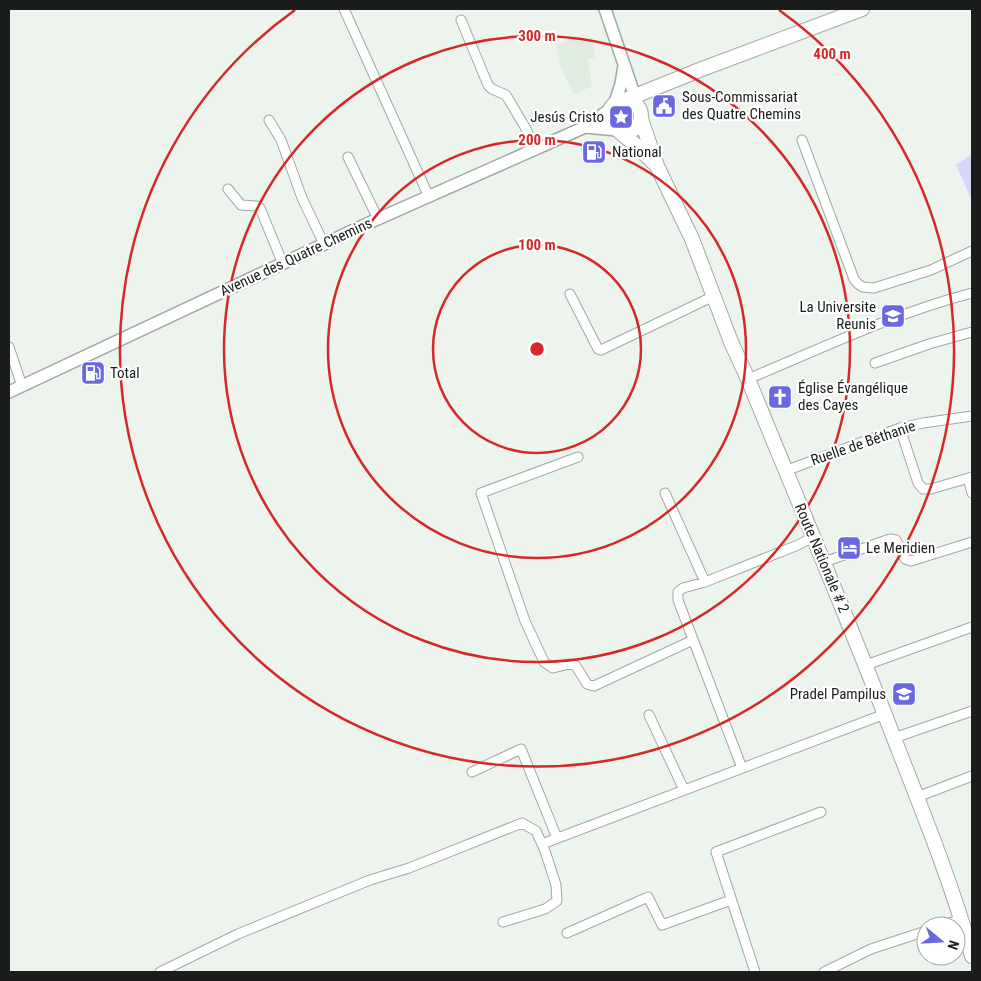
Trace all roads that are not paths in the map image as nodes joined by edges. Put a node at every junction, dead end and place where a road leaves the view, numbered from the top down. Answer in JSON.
{"nodes":[{"id":1,"x":344,"y":9,"type":"edge"},
{"id":2,"x":605,"y":9,"type":"edge"},
{"id":3,"x":862,"y":9,"type":"edge"},
{"id":4,"x":461,"y":20,"type":"dead end"},
{"id":5,"x":625,"y":64,"type":"junction"},
{"id":6,"x":668,"y":83,"type":"junction"},
{"id":7,"x":621,"y":103,"type":"junction"},
{"id":8,"x":641,"y":115,"type":"junction"},
{"id":9,"x":269,"y":120,"type":"dead end"},
{"id":10,"x":586,"y":128,"type":"junction"},
{"id":11,"x":618,"y":131,"type":"junction"},
{"id":12,"x":802,"y":140,"type":"dead end"},
{"id":13,"x":536,"y":150,"type":"junction"},
{"id":14,"x":348,"y":157,"type":"dead end"},
{"id":15,"x":657,"y":166,"type":"junction"},
{"id":16,"x":228,"y":190,"type":"dead end"},
{"id":17,"x":429,"y":197,"type":"junction"},
{"id":18,"x":378,"y":219,"type":"junction"},
{"id":19,"x":324,"y":244,"type":"junction"},
{"id":20,"x":972,"y":251,"type":"edge"},
{"id":21,"x":283,"y":264,"type":"junction"},
{"id":22,"x":570,"y":294,"type":"dead end"},
{"id":23,"x":972,"y":294,"type":"edge"},
{"id":24,"x":714,"y":296,"type":"junction"},
{"id":25,"x":972,"y":332,"type":"edge"},
{"id":26,"x":9,"y":347,"type":"edge"},
{"id":27,"x":875,"y":363,"type":"dead end"},
{"id":28,"x":748,"y":379,"type":"junction"},
{"id":29,"x":22,"y":386,"type":"junction"},
{"id":30,"x":9,"y":392,"type":"edge"},
{"id":31,"x":972,"y":416,"type":"edge"},
{"id":32,"x":900,"y":428,"type":"junction"},
{"id":33,"x":578,"y":457,"type":"dead end"},
{"id":34,"x":785,"y":471,"type":"junction"},
{"id":35,"x":970,"y":478,"type":"edge"},
{"id":36,"x":665,"y":493,"type":"dead end"},
{"id":37,"x":972,"y":494,"type":"edge"},
{"id":38,"x":813,"y":537,"type":"junction"},
{"id":39,"x":972,"y":542,"type":"edge"},
{"id":40,"x":824,"y":562,"type":"junction"},
{"id":41,"x":705,"y":582,"type":"junction"},
{"id":42,"x":972,"y":627,"type":"edge"},
{"id":43,"x":693,"y":640,"type":"junction"},
{"id":44,"x":866,"y":665,"type":"junction"},
{"id":45,"x":972,"y":711,"type":"edge"},
{"id":46,"x":885,"y":714,"type":"junction"},
{"id":47,"x":649,"y":715,"type":"dead end"},
{"id":48,"x":894,"y":738,"type":"junction"},
{"id":49,"x":742,"y":768,"type":"junction"},
{"id":50,"x":472,"y":772,"type":"dead end"},
{"id":51,"x":972,"y":776,"type":"edge"},
{"id":52,"x":684,"y":790,"type":"junction"},
{"id":53,"x":917,"y":797,"type":"junction"},
{"id":54,"x":821,"y":812,"type":"dead end"},
{"id":55,"x":557,"y":838,"type":"junction"},
{"id":56,"x":542,"y":844,"type":"junction"},
{"id":57,"x":731,"y":900,"type":"junction"},
{"id":58,"x":961,"y":916,"type":"edge"},
{"id":59,"x":503,"y":922,"type":"dead end"},
{"id":60,"x":567,"y":933,"type":"dead end"},
{"id":61,"x":916,"y":934,"type":"edge"},
{"id":62,"x":966,"y":934,"type":"edge"},
{"id":63,"x":972,"y":956,"type":"edge"},
{"id":64,"x":160,"y":972,"type":"edge"},
{"id":65,"x":755,"y":972,"type":"edge"},
{"id":66,"x":824,"y":972,"type":"edge"}],
"edges":[{"from":1,"to":17,"type":"street"},
{"from":2,"to":5,"type":"main road"},
{"from":3,"to":6,"type":"main road"},
{"from":4,"to":13,"type":"street"},
{"from":5,"to":7,"type":"main road"},
{"from":5,"to":7,"type":"main road"},
{"from":6,"to":7,"type":"main road"},
{"from":6,"to":8,"type":"main road"},
{"from":7,"to":8,"type":"main road"},
{"from":7,"to":10,"type":"main road","name":"Avenue des Quatre Chemins"},
{"from":7,"to":11,"type":"main road"},
{"from":8,"to":11,"type":"main road"},
{"from":8,"to":15,"type":"main road","name":"Route Nationale # 2"},
{"from":9,"to":19,"type":"street"},
{"from":10,"to":11,"type":"main road","name":"Avenue des Quatre Chemins"},
{"from":10,"to":13,"type":"main road","name":"Avenue des Quatre Chemins"},
{"from":11,"to":15,"type":"main road","name":"Route Nationale # 2"},
{"from":12,"to":20,"type":"street"},
{"from":13,"to":17,"type":"main road","name":"Avenue des Quatre Chemins"},
{"from":14,"to":18,"type":"street"},
{"from":15,"to":24,"type":"main road","name":"Route Nationale # 2"},
{"from":16,"to":21,"type":"street"},
{"from":17,"to":18,"type":"main road","name":"Avenue des Quatre Chemins"},
{"from":18,"to":19,"type":"main road","name":"Avenue des Quatre Chemins"},
{"from":19,"to":21,"type":"main road","name":"Avenue des Quatre Chemins"},
{"from":21,"to":29,"type":"main road","name":"Avenue des Quatre Chemins"},
{"from":22,"to":24,"type":"street"},
{"from":23,"to":28,"type":"street"},
{"from":24,"to":28,"type":"main road","name":"Route Nationale # 2"},
{"from":25,"to":27,"type":"street"},
{"from":26,"to":29,"type":"street"},
{"from":28,"to":34,"type":"main road","name":"Route Nationale # 2"},
{"from":29,"to":30,"type":"main road","name":"Avenue des Quatre Chemins"},
{"from":31,"to":32,"type":"street","name":"Ruelle de Béthanie"},
{"from":32,"to":34,"type":"street","name":"Ruelle de Béthanie"},
{"from":32,"to":35,"type":"street"},
{"from":33,"to":43,"type":"street"},
{"from":34,"to":38,"type":"main road","name":"Route Nationale # 2"},
{"from":35,"to":37,"type":"street"},
{"from":36,"to":41,"type":"street"},
{"from":38,"to":40,"type":"main road","name":"Route Nationale # 2"},
{"from":38,"to":41,"type":"street"},
{"from":39,"to":40,"type":"street"},
{"from":40,"to":44,"type":"main road","name":"Route Nationale # 2"},
{"from":41,"to":43,"type":"street"},
{"from":42,"to":44,"type":"street"},
{"from":43,"to":49,"type":"street"},
{"from":44,"to":46,"type":"main road","name":"Route Nationale # 2"},
{"from":45,"to":48,"type":"street"},
{"from":46,"to":48,"type":"main road","name":"Route Nationale # 2"},
{"from":46,"to":49,"type":"street"},
{"from":47,"to":52,"type":"street"},
{"from":48,"to":53,"type":"main road","name":"Route Nationale # 2"},
{"from":49,"to":52,"type":"street"},
{"from":50,"to":55,"type":"street"},
{"from":51,"to":53,"type":"street"},
{"from":52,"to":55,"type":"street"},
{"from":53,"to":58,"type":"main road","name":"Route Nationale # 2"},
{"from":54,"to":57,"type":"street"},
{"from":55,"to":56,"type":"street"},
{"from":56,"to":59,"type":"street"},
{"from":56,"to":64,"type":"street"},
{"from":57,"to":60,"type":"street"},
{"from":57,"to":65,"type":"street"},
{"from":61,"to":66,"type":"street"},
{"from":62,"to":63,"type":"main road","name":"Route Nationale # 2"}]}
